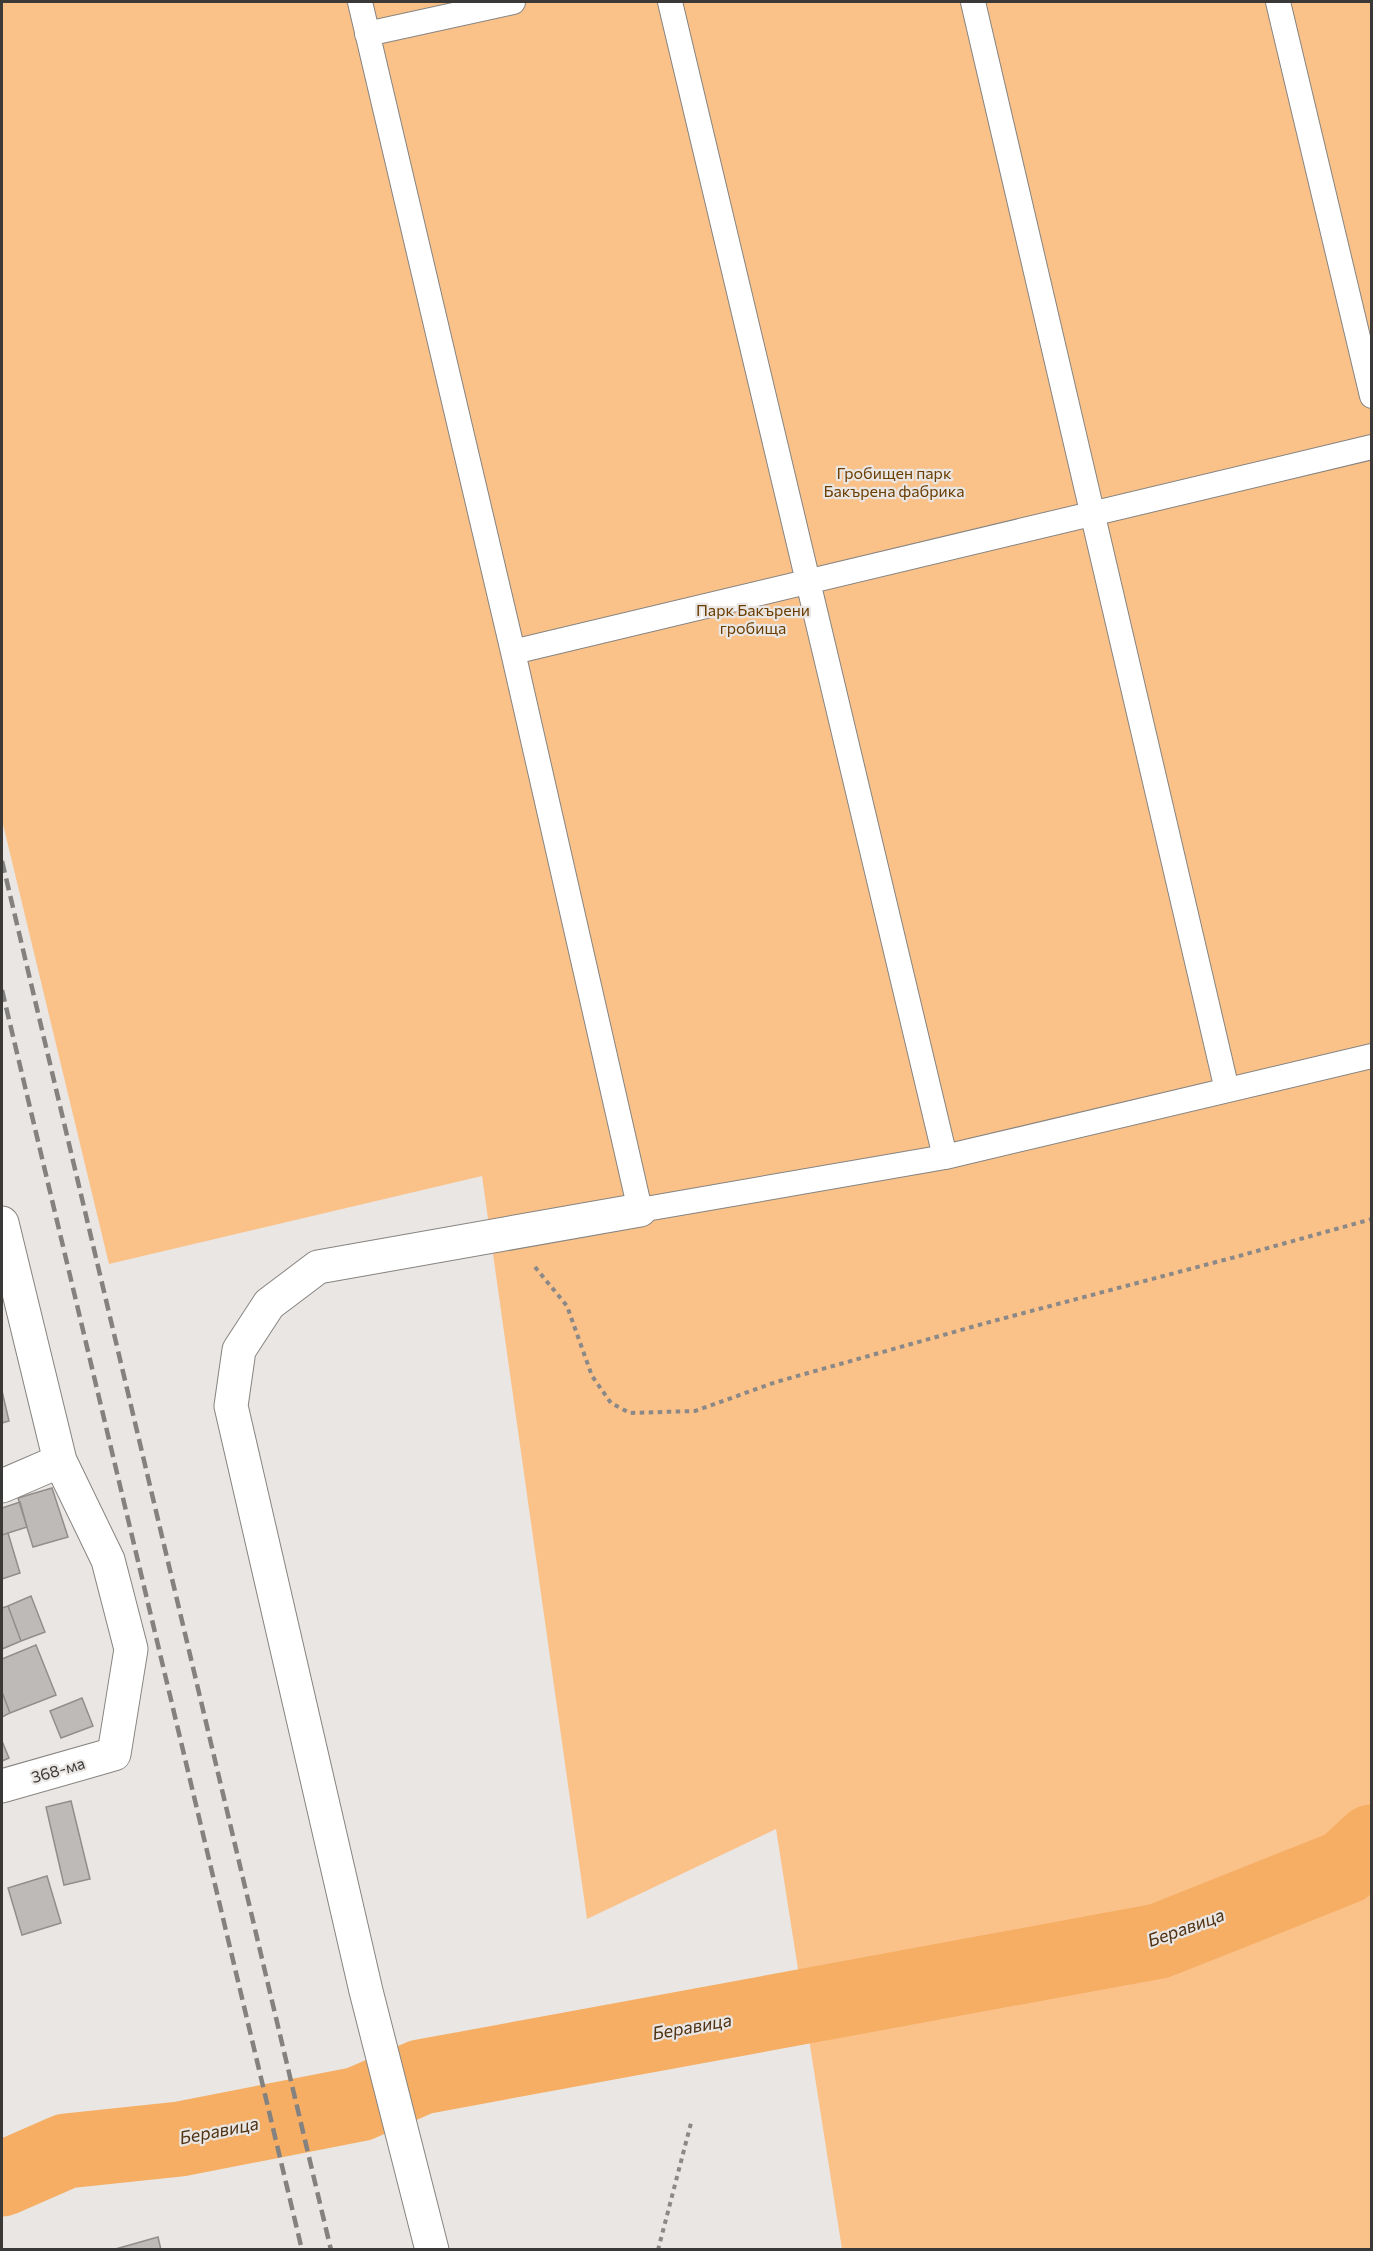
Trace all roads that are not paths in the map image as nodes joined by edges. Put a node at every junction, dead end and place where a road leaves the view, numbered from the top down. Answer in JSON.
{"nodes":[{"id":1,"x":360,"y":2,"type":"edge"},
{"id":2,"x":513,"y":2,"type":"edge"},
{"id":3,"x":670,"y":2,"type":"edge"},
{"id":4,"x":973,"y":2,"type":"edge"},
{"id":5,"x":1278,"y":2,"type":"edge"},
{"id":6,"x":367,"y":34,"type":"junction"},
{"id":7,"x":1371,"y":396,"type":"edge"},
{"id":8,"x":1371,"y":447,"type":"edge"},
{"id":9,"x":1092,"y":514,"type":"junction"},
{"id":10,"x":808,"y":582,"type":"junction"},
{"id":11,"x":513,"y":652,"type":"junction"},
{"id":12,"x":1371,"y":1056,"type":"edge"},
{"id":13,"x":1227,"y":1090,"type":"junction"},
{"id":14,"x":945,"y":1157,"type":"junction"},
{"id":15,"x":640,"y":1210,"type":"junction"},
{"id":16,"x":2,"y":1223,"type":"edge"},
{"id":17,"x":60,"y":1461,"type":"junction"},
{"id":18,"x":2,"y":1486,"type":"edge"},
{"id":19,"x":2,"y":1786,"type":"edge"},
{"id":20,"x":432,"y":2250,"type":"edge"}],
"edges":[{"from":1,"to":6,"type":"lane"},
{"from":2,"to":6,"type":"lane"},
{"from":3,"to":10,"type":"lane"},
{"from":4,"to":9,"type":"lane"},
{"from":5,"to":7,"type":"lane"},
{"from":6,"to":11,"type":"lane"},
{"from":8,"to":9,"type":"lane"},
{"from":9,"to":10,"type":"lane"},
{"from":9,"to":13,"type":"lane"},
{"from":10,"to":11,"type":"lane"},
{"from":10,"to":14,"type":"lane"},
{"from":11,"to":15,"type":"lane"},
{"from":12,"to":13,"type":"lane"},
{"from":13,"to":14,"type":"lane"},
{"from":14,"to":15,"type":"lane"},
{"from":15,"to":20,"type":"street"},
{"from":16,"to":17,"type":"street"},
{"from":17,"to":18,"type":"street"},
{"from":17,"to":19,"type":"street","name":"368-ма"}]}
